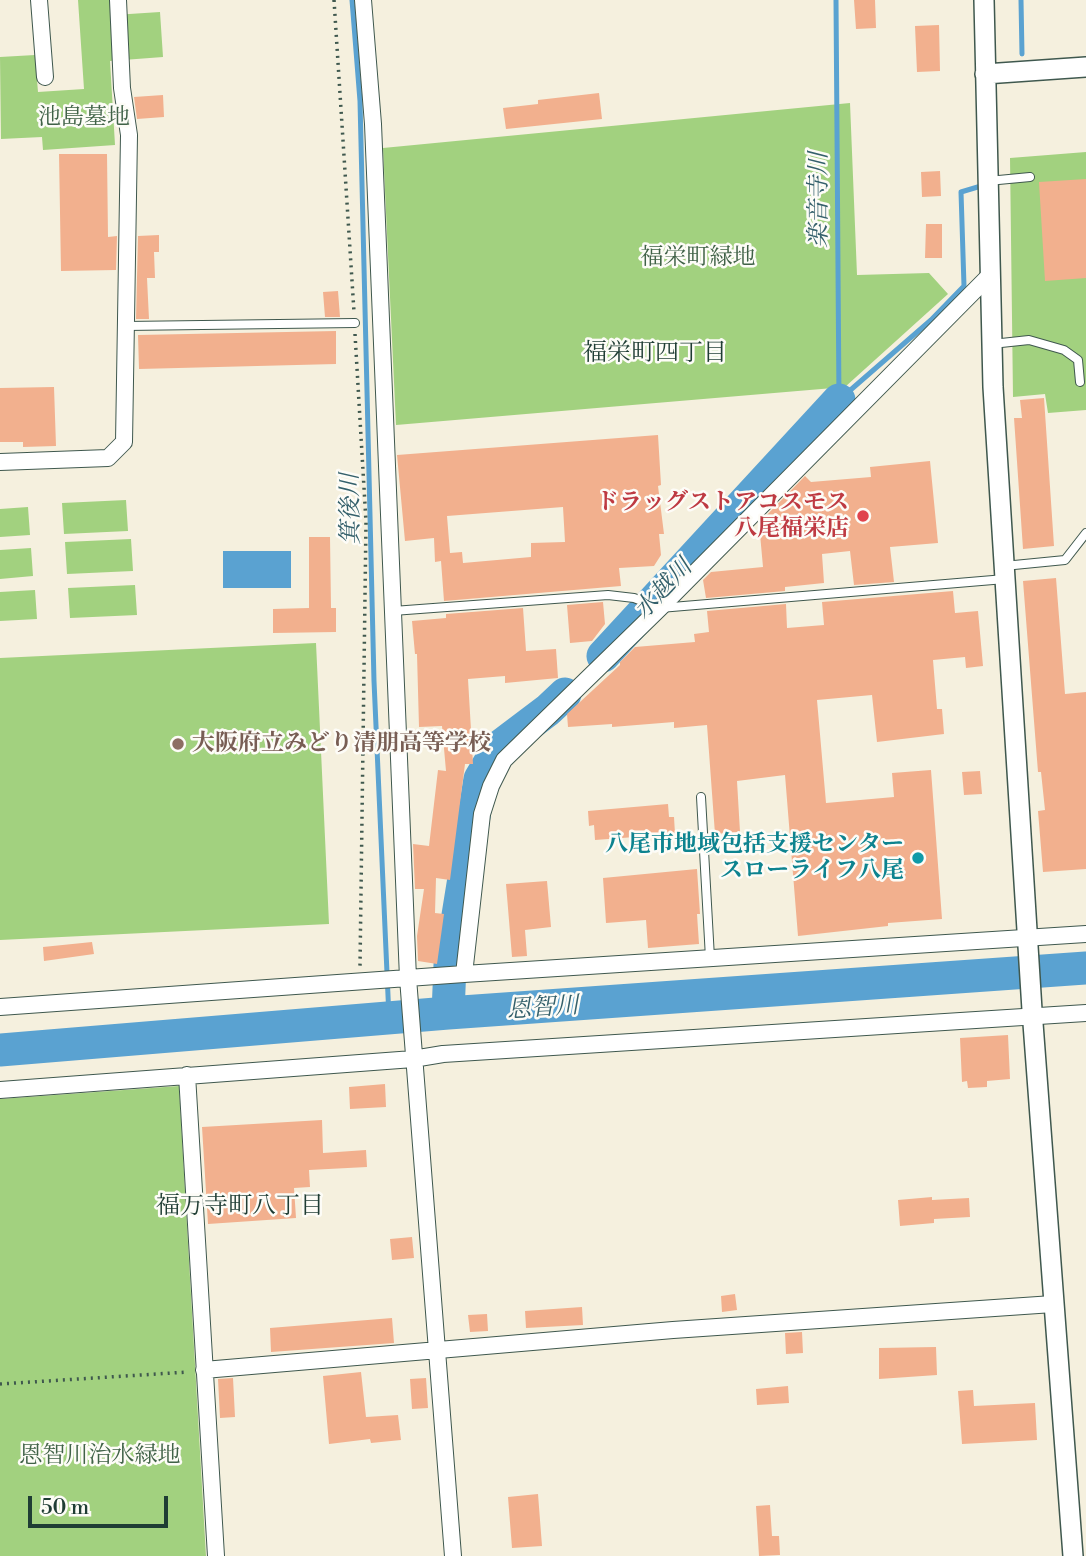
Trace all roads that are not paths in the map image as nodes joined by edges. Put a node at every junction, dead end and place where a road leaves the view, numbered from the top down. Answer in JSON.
{"nodes":[{"id":1,"x":40,"y":0,"type":"edge"},
{"id":2,"x":118,"y":0,"type":"edge"},
{"id":3,"x":363,"y":0,"type":"edge"},
{"id":4,"x":984,"y":0,"type":"edge"},
{"id":5,"x":1086,"y":66,"type":"edge"},
{"id":6,"x":985,"y":74,"type":"junction"},
{"id":7,"x":45,"y":77,"type":"dead end"},
{"id":8,"x":1030,"y":177,"type":"dead end"},
{"id":9,"x":988,"y":181,"type":"junction"},
{"id":10,"x":990,"y":275,"type":"junction"},
{"id":11,"x":355,"y":323,"type":"road end"},
{"id":12,"x":126,"y":326,"type":"junction"},
{"id":13,"x":992,"y":344,"type":"junction"},
{"id":14,"x":1080,"y":382,"type":"dead end"},
{"id":15,"x":0,"y":462,"type":"edge"},
{"id":16,"x":1086,"y":533,"type":"edge"},
{"id":17,"x":1004,"y":573,"type":"junction"},
{"id":18,"x":658,"y":607,"type":"junction"},
{"id":19,"x":393,"y":611,"type":"junction"},
{"id":20,"x":701,"y":797,"type":"dead end"},
{"id":21,"x":1086,"y":934,"type":"edge"},
{"id":22,"x":1028,"y":944,"type":"junction"},
{"id":23,"x":710,"y":958,"type":"junction"},
{"id":24,"x":461,"y":974,"type":"junction"},
{"id":25,"x":409,"y":984,"type":"junction"},
{"id":26,"x":0,"y":1007,"type":"edge"},
{"id":27,"x":1086,"y":1013,"type":"edge"},
{"id":28,"x":1032,"y":1014,"type":"junction"},
{"id":29,"x":413,"y":1055,"type":"junction"},
{"id":30,"x":187,"y":1075,"type":"junction"},
{"id":31,"x":0,"y":1090,"type":"edge"},
{"id":32,"x":1053,"y":1304,"type":"junction"},
{"id":33,"x":436,"y":1352,"type":"junction"},
{"id":34,"x":204,"y":1370,"type":"junction"},
{"id":35,"x":216,"y":1556,"type":"edge"},
{"id":36,"x":453,"y":1556,"type":"edge"},
{"id":37,"x":1073,"y":1556,"type":"edge"}],
"edges":[{"from":1,"to":7,"type":"street"},
{"from":2,"to":12,"type":"street"},
{"from":3,"to":19,"type":"street"},
{"from":4,"to":6,"type":"street"},
{"from":5,"to":6,"type":"street"},
{"from":6,"to":9,"type":"street"},
{"from":8,"to":9,"type":"lane"},
{"from":9,"to":10,"type":"street"},
{"from":10,"to":13,"type":"street"},
{"from":10,"to":18,"type":"street"},
{"from":11,"to":12,"type":"lane"},
{"from":12,"to":15,"type":"street"},
{"from":13,"to":14,"type":"lane"},
{"from":13,"to":17,"type":"street"},
{"from":16,"to":17,"type":"lane"},
{"from":17,"to":18,"type":"lane"},
{"from":17,"to":22,"type":"street"},
{"from":18,"to":19,"type":"lane"},
{"from":18,"to":24,"type":"street"},
{"from":19,"to":25,"type":"street"},
{"from":20,"to":23,"type":"lane"},
{"from":21,"to":22,"type":"street"},
{"from":22,"to":23,"type":"street"},
{"from":22,"to":28,"type":"street"},
{"from":23,"to":24,"type":"street"},
{"from":24,"to":25,"type":"street"},
{"from":25,"to":26,"type":"street"},
{"from":25,"to":29,"type":"street"},
{"from":27,"to":28,"type":"street"},
{"from":28,"to":29,"type":"street"},
{"from":28,"to":32,"type":"street"},
{"from":29,"to":30,"type":"street"},
{"from":29,"to":33,"type":"street"},
{"from":30,"to":31,"type":"street"},
{"from":30,"to":34,"type":"street"},
{"from":32,"to":33,"type":"street"},
{"from":32,"to":37,"type":"street"},
{"from":33,"to":34,"type":"street"},
{"from":33,"to":36,"type":"street"},
{"from":34,"to":35,"type":"street"}]}
